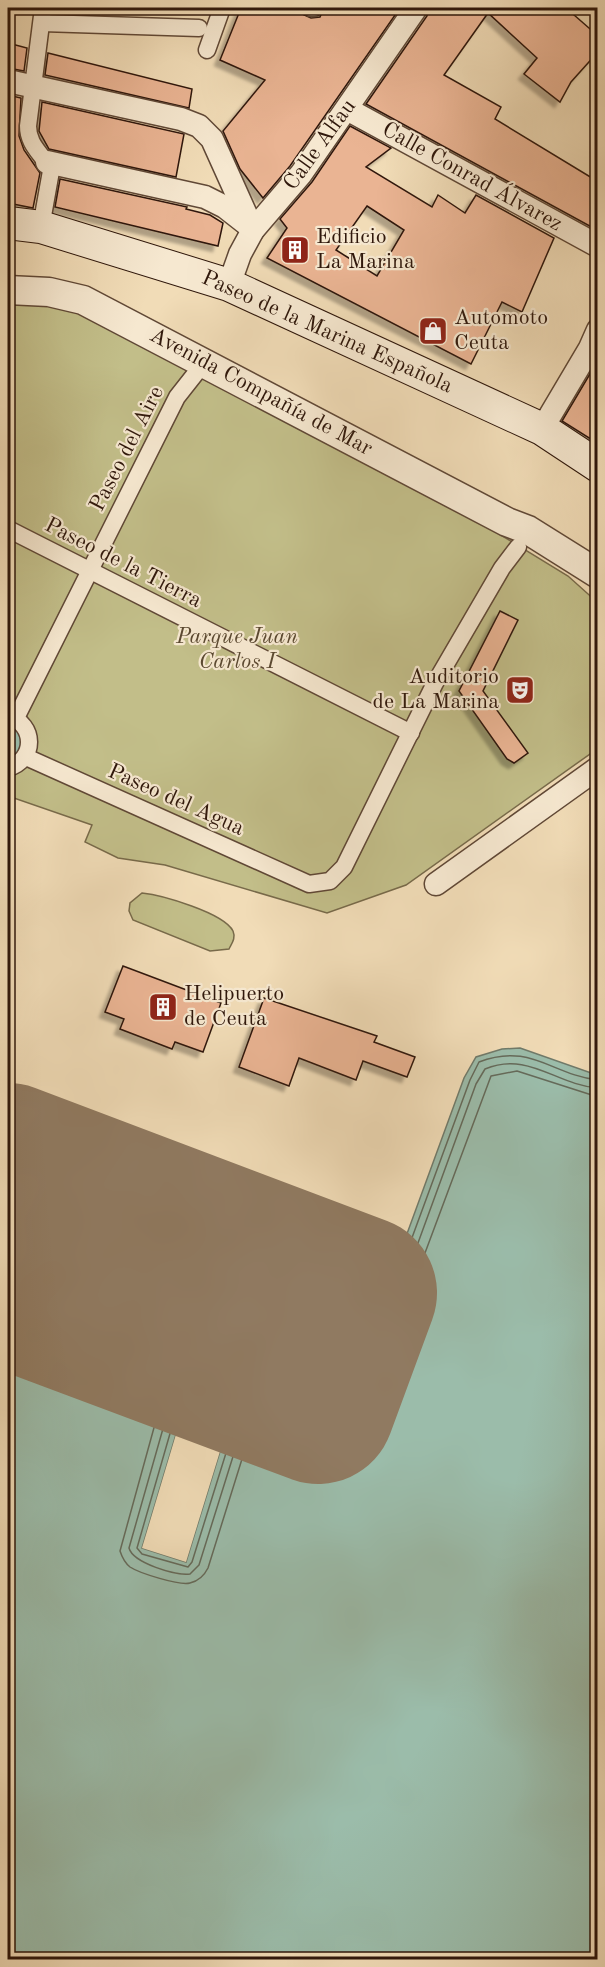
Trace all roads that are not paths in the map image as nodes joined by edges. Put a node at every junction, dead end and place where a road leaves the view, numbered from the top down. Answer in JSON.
{"nodes":[{"id":1,"x":222,"y":8,"type":"edge"},
{"id":2,"x":416,"y":8,"type":"edge"},
{"id":3,"x":42,"y":15,"type":"edge"},
{"id":4,"x":199,"y":28,"type":"dead end"},
{"id":5,"x":207,"y":50,"type":"dead end"},
{"id":6,"x":8,"y":81,"type":"edge"},
{"id":7,"x":35,"y":86,"type":"junction"},
{"id":8,"x":347,"y":109,"type":"junction"},
{"id":9,"x":47,"y":162,"type":"junction"},
{"id":10,"x":8,"y":223,"type":"edge"},
{"id":11,"x":41,"y":227,"type":"junction"},
{"id":12,"x":253,"y":230,"type":"junction"},
{"id":13,"x":597,"y":246,"type":"edge"},
{"id":14,"x":228,"y":285,"type":"junction"},
{"id":15,"x":8,"y":290,"type":"edge"},
{"id":16,"x":595,"y":343,"type":"edge"},
{"id":17,"x":203,"y":364,"type":"junction"},
{"id":18,"x":542,"y":429,"type":"junction"},
{"id":19,"x":597,"y":466,"type":"edge"},
{"id":20,"x":507,"y":522,"type":"junction"},
{"id":21,"x":8,"y":529,"type":"edge"},
{"id":22,"x":518,"y":547,"type":"dead end"},
{"id":23,"x":89,"y":572,"type":"junction"},
{"id":24,"x":597,"y":574,"type":"edge"},
{"id":25,"x":597,"y":592,"type":"edge"},
{"id":26,"x":12,"y":717,"type":"edge"},
{"id":27,"x":411,"y":733,"type":"junction"},
{"id":28,"x":26,"y":756,"type":"junction"},
{"id":29,"x":8,"y":768,"type":"edge"},
{"id":30,"x":597,"y":768,"type":"edge"},
{"id":31,"x":436,"y":884,"type":"dead end"}],
"edges":[{"from":1,"to":5,"type":"street"},
{"from":2,"to":8,"type":"street","name":"Calle Alfau"},
{"from":3,"to":4,"type":"street"},
{"from":3,"to":7,"type":"street"},
{"from":6,"to":7,"type":"street"},
{"from":7,"to":9,"type":"street"},
{"from":7,"to":12,"type":"street"},
{"from":8,"to":12,"type":"street","name":"Calle Alfau"},
{"from":8,"to":13,"type":"street","name":"Calle Conrad Álvarez"},
{"from":9,"to":11,"type":"street"},
{"from":9,"to":12,"type":"street"},
{"from":10,"to":11,"type":"main road","name":"Paseo de la Marina Española"},
{"from":11,"to":14,"type":"main road","name":"Paseo de la Marina Española"},
{"from":12,"to":14,"type":"street","name":"Calle Alfau"},
{"from":14,"to":18,"type":"main road","name":"Paseo de la Marina Española"},
{"from":15,"to":17,"type":"street","name":"Avenida Compañía de Mar"},
{"from":16,"to":18,"type":"street"},
{"from":17,"to":20,"type":"street","name":"Avenida Compañía de Mar"},
{"from":17,"to":23,"type":"street","name":"Paseo del Aire"},
{"from":18,"to":19,"type":"main road","name":"Paseo de la Marina Española"},
{"from":20,"to":24,"type":"street","name":"Avenida Compañía de Mar"},
{"from":20,"to":25,"type":"street","name":"Avenida Compañía de Mar"},
{"from":21,"to":23,"type":"street","name":"Paseo de la Tierra"},
{"from":22,"to":27,"type":"street"},
{"from":23,"to":26,"type":"street","name":"Paseo del Aire"},
{"from":23,"to":27,"type":"street","name":"Paseo de la Tierra"},
{"from":26,"to":28,"type":"street","name":"Paseo del Aire"},
{"from":27,"to":28,"type":"street","name":"Paseo del Agua"},
{"from":28,"to":29,"type":"street"},
{"from":30,"to":31,"type":"street"}]}
